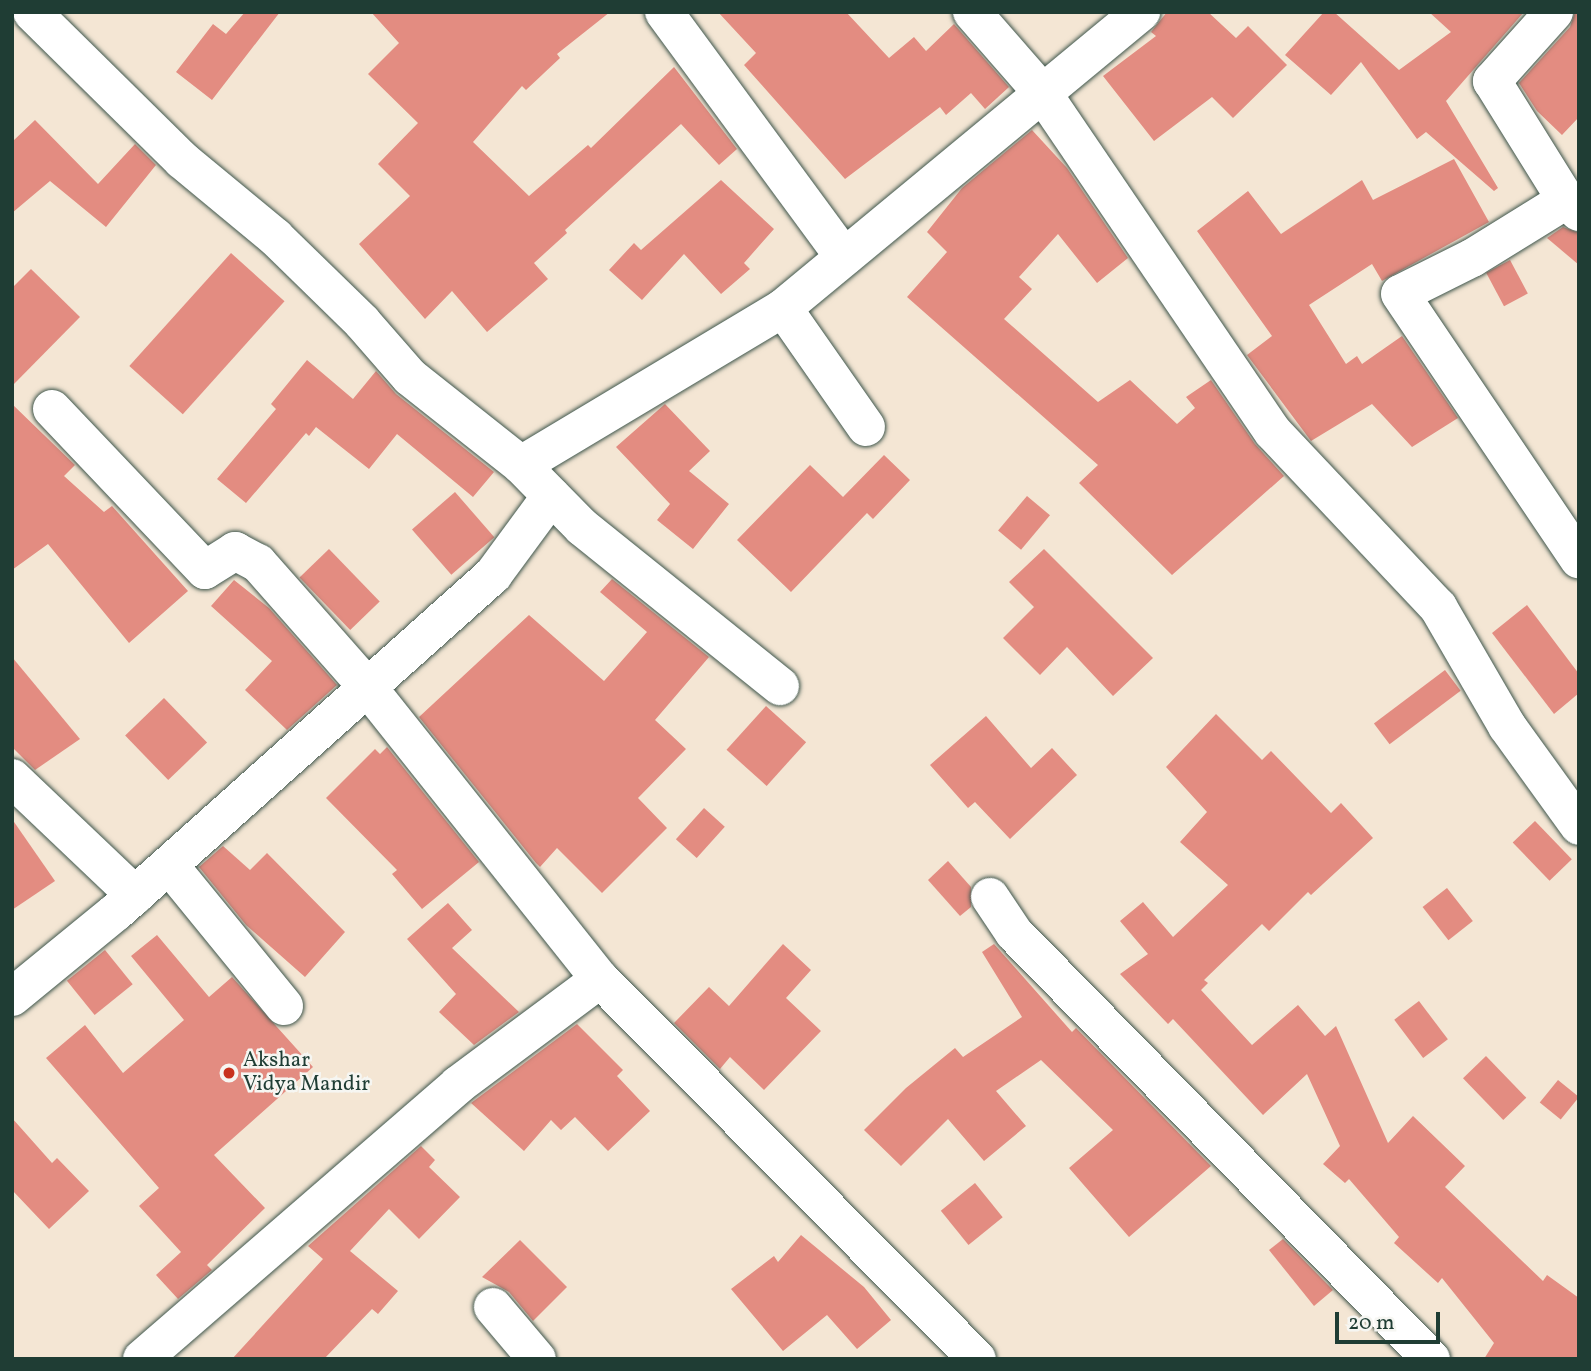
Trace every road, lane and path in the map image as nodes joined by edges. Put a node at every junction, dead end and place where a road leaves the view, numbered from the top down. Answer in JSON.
{"nodes":[{"id":1,"x":32,"y":12,"type":"edge"},
{"id":2,"x":664,"y":12,"type":"edge"},
{"id":3,"x":972,"y":12,"type":"edge"},
{"id":4,"x":1141,"y":12,"type":"edge"},
{"id":5,"x":1554,"y":12,"type":"edge"},
{"id":6,"x":1041,"y":91,"type":"junction"},
{"id":7,"x":1572,"y":206,"type":"edge"},
{"id":8,"x":844,"y":257,"type":"junction"},
{"id":9,"x":783,"y":308,"type":"junction"},
{"id":10,"x":52,"y":409,"type":"dead end"},
{"id":11,"x":866,"y":427,"type":"dead end"},
{"id":12,"x":521,"y":465,"type":"junction"},
{"id":13,"x":551,"y":496,"type":"junction"},
{"id":14,"x":1579,"y":559,"type":"edge"},
{"id":15,"x":780,"y":686,"type":"dead end"},
{"id":16,"x":369,"y":689,"type":"junction"},
{"id":17,"x":12,"y":778,"type":"edge"},
{"id":18,"x":1579,"y":826,"type":"edge"},
{"id":19,"x":169,"y":865,"type":"junction"},
{"id":20,"x":135,"y":895,"type":"junction"},
{"id":21,"x":990,"y":897,"type":"dead end"},
{"id":22,"x":600,"y":979,"type":"junction"},
{"id":23,"x":12,"y":997,"type":"edge"},
{"id":24,"x":284,"y":1006,"type":"dead end"},
{"id":25,"x":493,"y":1307,"type":"dead end"},
{"id":26,"x":142,"y":1359,"type":"edge"},
{"id":27,"x":537,"y":1359,"type":"edge"},
{"id":28,"x":977,"y":1359,"type":"edge"},
{"id":29,"x":1431,"y":1359,"type":"edge"}],
"edges":[{"from":1,"to":12,"type":"street"},
{"from":2,"to":8,"type":"street"},
{"from":3,"to":6,"type":"street"},
{"from":4,"to":6,"type":"street"},
{"from":5,"to":7,"type":"street"},
{"from":6,"to":8,"type":"street"},
{"from":6,"to":18,"type":"street"},
{"from":7,"to":14,"type":"street"},
{"from":8,"to":9,"type":"street"},
{"from":9,"to":11,"type":"street"},
{"from":9,"to":12,"type":"street"},
{"from":10,"to":16,"type":"street"},
{"from":12,"to":13,"type":"street"},
{"from":13,"to":15,"type":"street"},
{"from":13,"to":16,"type":"street"},
{"from":16,"to":19,"type":"street"},
{"from":16,"to":22,"type":"street"},
{"from":17,"to":20,"type":"street"},
{"from":19,"to":20,"type":"street"},
{"from":19,"to":24,"type":"street"},
{"from":20,"to":23,"type":"street"},
{"from":21,"to":29,"type":"street"},
{"from":22,"to":26,"type":"street"},
{"from":22,"to":28,"type":"street"},
{"from":25,"to":27,"type":"street"}]}
